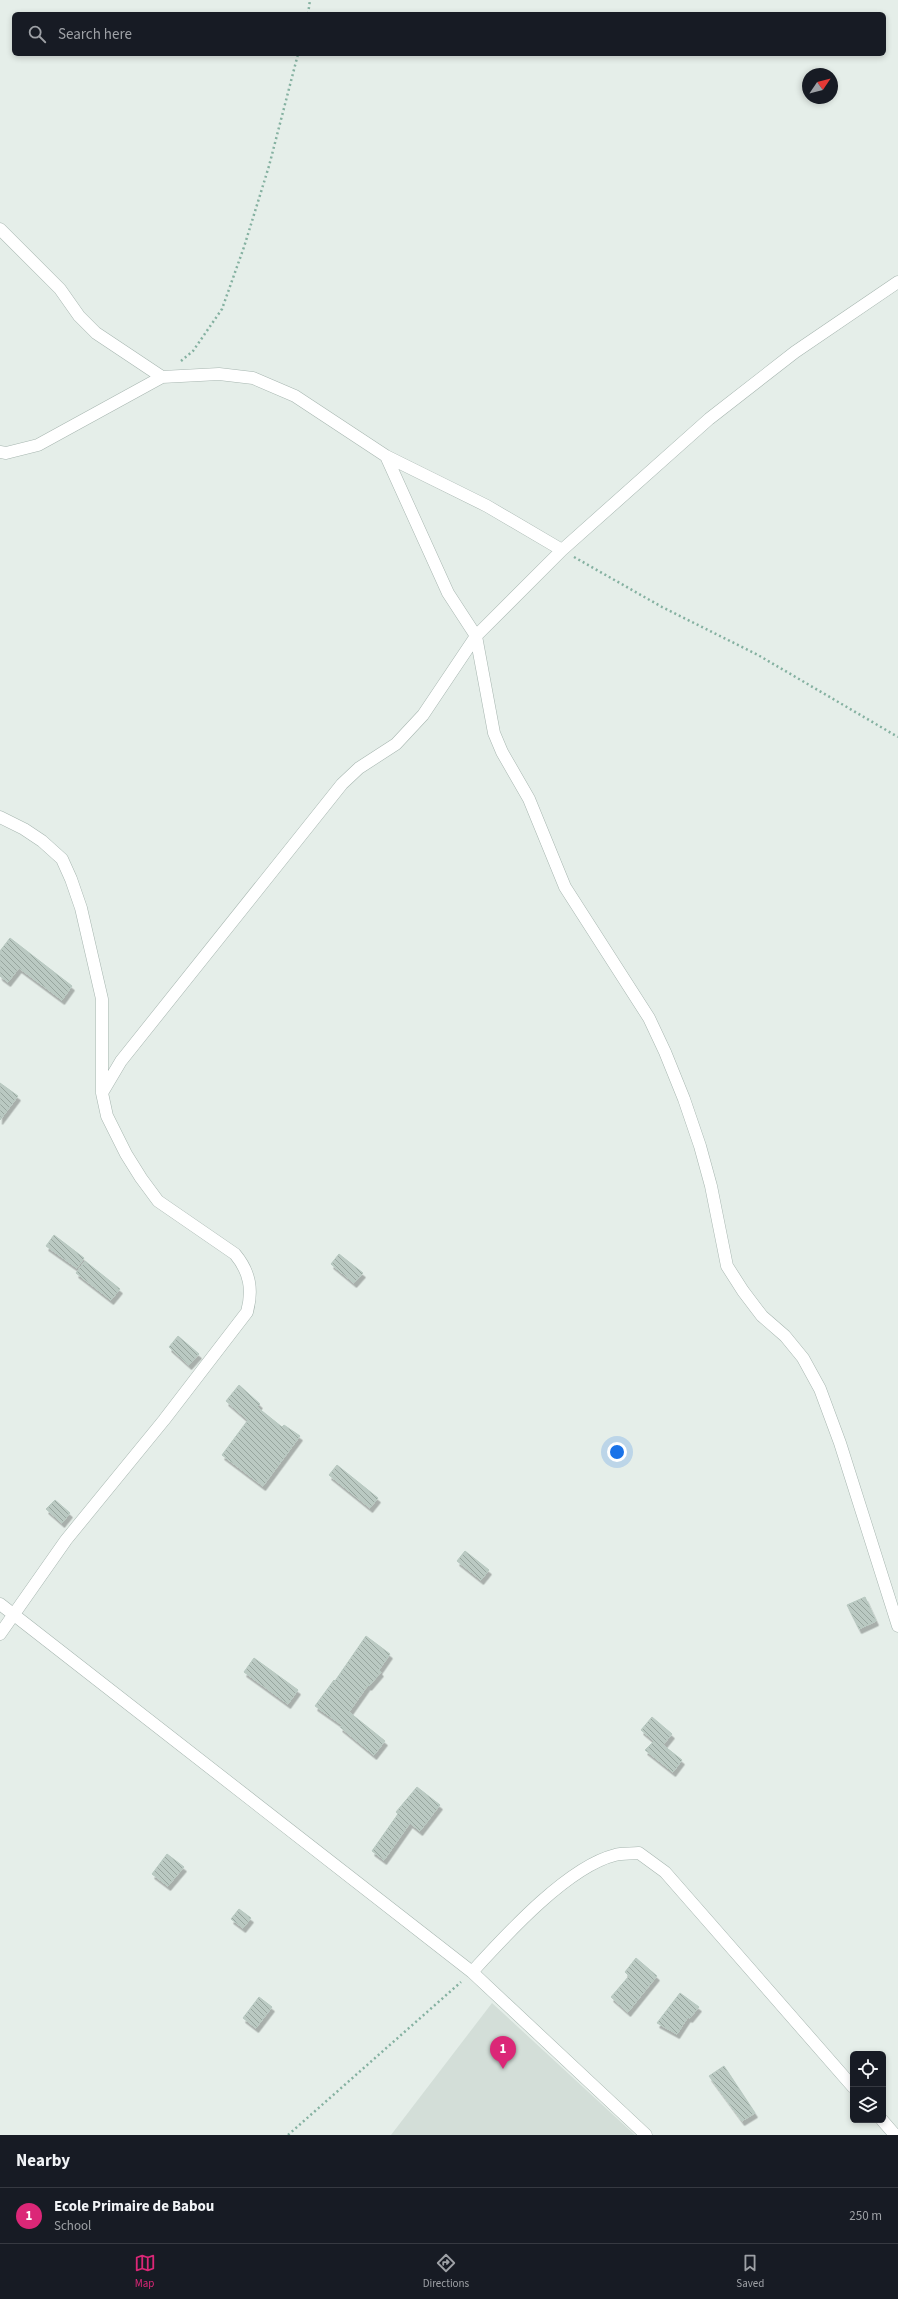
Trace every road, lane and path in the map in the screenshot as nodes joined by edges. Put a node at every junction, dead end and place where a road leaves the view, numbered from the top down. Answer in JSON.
{"nodes":[{"id":1,"x":310,"y":0,"type":"edge"},
{"id":2,"x":308,"y":12,"type":"edge"},
{"id":3,"x":297,"y":56,"type":"edge"},
{"id":4,"x":0,"y":229,"type":"edge"},
{"id":5,"x":898,"y":282,"type":"edge"},
{"id":6,"x":162,"y":377,"type":"junction"},
{"id":7,"x":0,"y":452,"type":"edge"},
{"id":8,"x":386,"y":456,"type":"junction"},
{"id":9,"x":562,"y":550,"type":"junction"},
{"id":10,"x":476,"y":636,"type":"junction"},
{"id":11,"x":898,"y":737,"type":"edge"},
{"id":12,"x":0,"y":817,"type":"edge"},
{"id":13,"x":102,"y":1092,"type":"junction"},
{"id":14,"x":0,"y":1604,"type":"edge"},
{"id":15,"x":13,"y":1616,"type":"junction"},
{"id":16,"x":898,"y":1626,"type":"edge"},
{"id":17,"x":0,"y":1634,"type":"edge"},
{"id":18,"x":472,"y":1972,"type":"junction"},
{"id":19,"x":850,"y":2084,"type":"edge"},
{"id":20,"x":885,"y":2123,"type":"edge"},
{"id":21,"x":288,"y":2135,"type":"edge"},
{"id":22,"x":646,"y":2135,"type":"edge"},
{"id":23,"x":895,"y":2135,"type":"edge"}],
"edges":[{"from":1,"to":2,"type":"path"},
{"from":3,"to":6,"type":"path"},
{"from":4,"to":6,"type":"street"},
{"from":5,"to":9,"type":"street"},
{"from":6,"to":7,"type":"street"},
{"from":6,"to":8,"type":"street"},
{"from":8,"to":9,"type":"street"},
{"from":8,"to":10,"type":"street"},
{"from":9,"to":10,"type":"street"},
{"from":9,"to":11,"type":"path"},
{"from":10,"to":13,"type":"street"},
{"from":10,"to":16,"type":"street"},
{"from":12,"to":13,"type":"street"},
{"from":13,"to":15,"type":"street"},
{"from":14,"to":15,"type":"street"},
{"from":15,"to":17,"type":"street"},
{"from":15,"to":18,"type":"street"},
{"from":18,"to":19,"type":"street"},
{"from":18,"to":21,"type":"path"},
{"from":18,"to":22,"type":"street"},
{"from":20,"to":23,"type":"street"}]}
